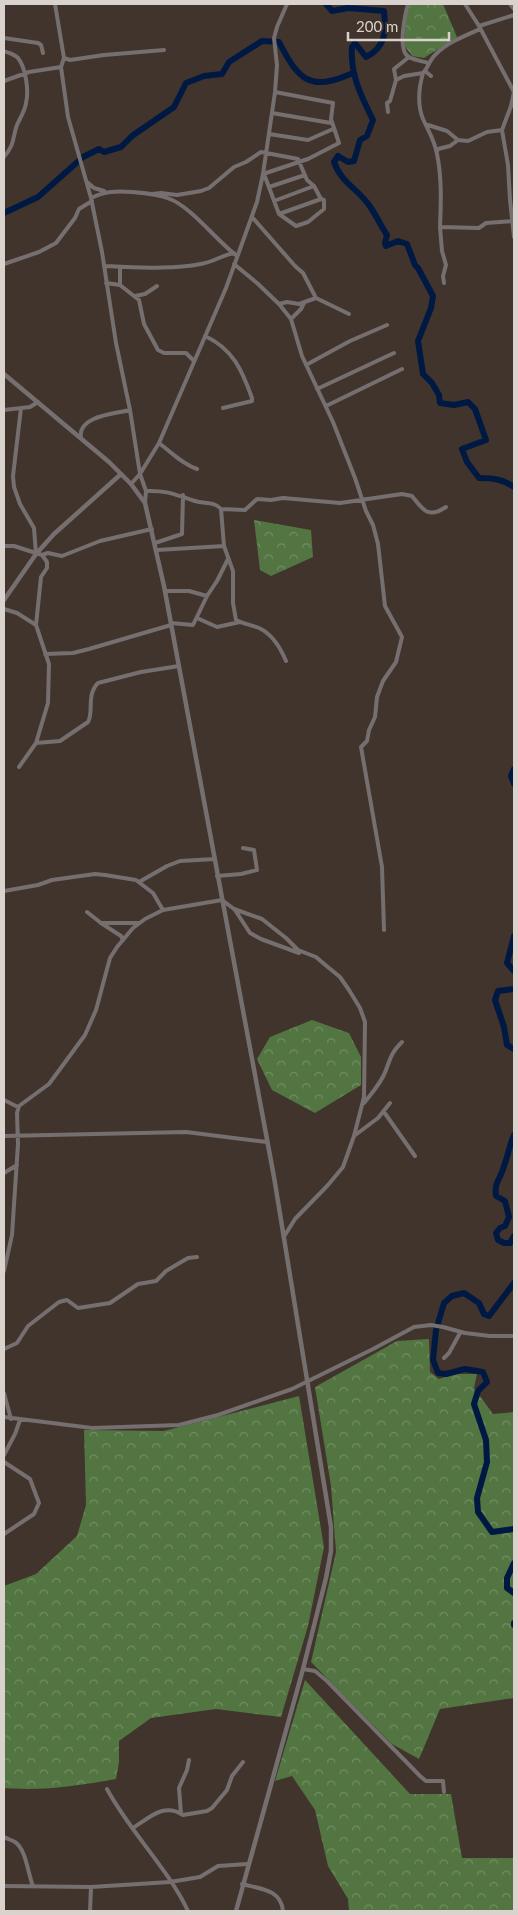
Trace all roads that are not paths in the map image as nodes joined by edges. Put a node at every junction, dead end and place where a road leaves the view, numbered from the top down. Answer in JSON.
{"nodes":[{"id":1,"x":55,"y":4,"type":"edge"},
{"id":2,"x":287,"y":4,"type":"edge"},
{"id":3,"x":408,"y":4,"type":"edge"},
{"id":4,"x":465,"y":4,"type":"edge"},
{"id":5,"x":510,"y":4,"type":"edge"},
{"id":6,"x":514,"y":8,"type":"edge"},
{"id":7,"x":514,"y":15,"type":"edge"},
{"id":8,"x":480,"y":28,"type":"junction"},
{"id":9,"x":4,"y":38,"type":"edge"},
{"id":10,"x":164,"y":50,"type":"dead end"},
{"id":11,"x":4,"y":51,"type":"edge"},
{"id":12,"x":43,"y":53,"type":"dead end"},
{"id":13,"x":409,"y":57,"type":"junction"},
{"id":14,"x":64,"y":58,"type":"junction"},
{"id":15,"x":428,"y":63,"type":"junction"},
{"id":16,"x":61,"y":67,"type":"junction"},
{"id":17,"x":424,"y":72,"type":"junction"},
{"id":18,"x":24,"y":73,"type":"junction"},
{"id":19,"x":431,"y":76,"type":"dead end"},
{"id":20,"x":396,"y":80,"type":"junction"},
{"id":21,"x":4,"y":81,"type":"edge"},
{"id":22,"x":514,"y":89,"type":"edge"},
{"id":23,"x":275,"y":92,"type":"junction"},
{"id":24,"x":388,"y":112,"type":"dead end"},
{"id":25,"x":272,"y":113,"type":"junction"},
{"id":26,"x":509,"y":113,"type":"junction"},
{"id":27,"x":514,"y":113,"type":"edge"},
{"id":28,"x":332,"y":123,"type":"junction"},
{"id":29,"x":427,"y":125,"type":"junction"},
{"id":30,"x":333,"y":129,"type":"junction"},
{"id":31,"x":502,"y":130,"type":"junction"},
{"id":32,"x":270,"y":134,"type":"junction"},
{"id":33,"x":458,"y":140,"type":"junction"},
{"id":34,"x":437,"y":151,"type":"junction"},
{"id":35,"x":266,"y":153,"type":"junction"},
{"id":36,"x":4,"y":157,"type":"edge"},
{"id":37,"x":301,"y":161,"type":"junction"},
{"id":38,"x":264,"y":174,"type":"junction"},
{"id":39,"x":305,"y":175,"type":"junction"},
{"id":40,"x":86,"y":179,"type":"junction"},
{"id":41,"x":314,"y":186,"type":"junction"},
{"id":42,"x":269,"y":187,"type":"junction"},
{"id":43,"x":107,"y":192,"type":"junction"},
{"id":44,"x":152,"y":194,"type":"junction"},
{"id":45,"x":321,"y":199,"type":"junction"},
{"id":46,"x":91,"y":200,"type":"junction"},
{"id":47,"x":274,"y":200,"type":"junction"},
{"id":48,"x":279,"y":214,"type":"junction"},
{"id":49,"x":252,"y":217,"type":"junction"},
{"id":50,"x":512,"y":221,"type":"junction"},
{"id":51,"x":440,"y":227,"type":"junction"},
{"id":52,"x":514,"y":237,"type":"edge"},
{"id":53,"x":235,"y":254,"type":"junction"},
{"id":54,"x":4,"y":264,"type":"edge"},
{"id":55,"x":234,"y":264,"type":"junction"},
{"id":56,"x":104,"y":266,"type":"junction"},
{"id":57,"x":120,"y":267,"type":"junction"},
{"id":58,"x":106,"y":282,"type":"junction"},
{"id":59,"x":444,"y":282,"type":"dead end"},
{"id":60,"x":120,"y":285,"type":"junction"},
{"id":61,"x":158,"y":286,"type":"dead end"},
{"id":62,"x":135,"y":296,"type":"junction"},
{"id":63,"x":316,"y":298,"type":"junction"},
{"id":64,"x":304,"y":303,"type":"junction"},
{"id":65,"x":279,"y":304,"type":"junction"},
{"id":66,"x":350,"y":314,"type":"dead end"},
{"id":67,"x":291,"y":319,"type":"junction"},
{"id":68,"x":387,"y":325,"type":"dead end"},
{"id":69,"x":205,"y":336,"type":"junction"},
{"id":70,"x":394,"y":353,"type":"dead end"},
{"id":71,"x":194,"y":361,"type":"junction"},
{"id":72,"x":306,"y":365,"type":"junction"},
{"id":73,"x":402,"y":370,"type":"dead end"},
{"id":74,"x":4,"y":374,"type":"edge"},
{"id":75,"x":317,"y":389,"type":"junction"},
{"id":76,"x":38,"y":402,"type":"junction"},
{"id":77,"x":326,"y":406,"type":"junction"},
{"id":78,"x":21,"y":408,"type":"junction"},
{"id":79,"x":223,"y":408,"type":"dead end"},
{"id":80,"x":4,"y":410,"type":"edge"},
{"id":81,"x":130,"y":410,"type":"junction"},
{"id":82,"x":81,"y":438,"type":"junction"},
{"id":83,"x":159,"y":442,"type":"junction"},
{"id":84,"x":197,"y":469,"type":"dead end"},
{"id":85,"x":121,"y":474,"type":"junction"},
{"id":86,"x":140,"y":474,"type":"junction"},
{"id":87,"x":130,"y":484,"type":"junction"},
{"id":88,"x":146,"y":491,"type":"junction"},
{"id":89,"x":183,"y":495,"type":"junction"},
{"id":90,"x":362,"y":500,"type":"junction"},
{"id":91,"x":145,"y":503,"type":"junction"},
{"id":92,"x":446,"y":507,"type":"dead end"},
{"id":93,"x":221,"y":509,"type":"junction"},
{"id":94,"x":152,"y":529,"type":"junction"},
{"id":95,"x":155,"y":543,"type":"junction"},
{"id":96,"x":4,"y":546,"type":"edge"},
{"id":97,"x":224,"y":546,"type":"junction"},
{"id":98,"x":157,"y":550,"type":"junction"},
{"id":99,"x":36,"y":554,"type":"junction"},
{"id":100,"x":42,"y":555,"type":"junction"},
{"id":101,"x":228,"y":560,"type":"junction"},
{"id":102,"x":165,"y":591,"type":"junction"},
{"id":103,"x":207,"y":596,"type":"junction"},
{"id":104,"x":4,"y":600,"type":"edge"},
{"id":105,"x":4,"y":609,"type":"edge"},
{"id":106,"x":197,"y":618,"type":"junction"},
{"id":107,"x":240,"y":622,"type":"junction"},
{"id":108,"x":171,"y":624,"type":"junction"},
{"id":109,"x":36,"y":625,"type":"junction"},
{"id":110,"x":45,"y":654,"type":"junction"},
{"id":111,"x":286,"y":661,"type":"dead end"},
{"id":112,"x":179,"y":666,"type":"junction"},
{"id":113,"x":36,"y":743,"type":"junction"},
{"id":114,"x":19,"y":767,"type":"dead end"},
{"id":115,"x":243,"y":848,"type":"dead end"},
{"id":116,"x":215,"y":859,"type":"junction"},
{"id":117,"x":217,"y":876,"type":"junction"},
{"id":118,"x":139,"y":882,"type":"junction"},
{"id":119,"x":4,"y":891,"type":"edge"},
{"id":120,"x":222,"y":900,"type":"junction"},
{"id":121,"x":234,"y":909,"type":"junction"},
{"id":122,"x":162,"y":910,"type":"junction"},
{"id":123,"x":87,"y":912,"type":"dead end"},
{"id":124,"x":101,"y":923,"type":"junction"},
{"id":125,"x":139,"y":923,"type":"junction"},
{"id":126,"x":384,"y":930,"type":"dead end"},
{"id":127,"x":123,"y":940,"type":"junction"},
{"id":128,"x":303,"y":954,"type":"junction"},
{"id":129,"x":402,"y":1042,"type":"dead end"},
{"id":130,"x":4,"y":1100,"type":"edge"},
{"id":131,"x":390,"y":1103,"type":"dead end"},
{"id":132,"x":362,"y":1105,"type":"junction"},
{"id":133,"x":18,"y":1108,"type":"junction"},
{"id":134,"x":384,"y":1112,"type":"junction"},
{"id":135,"x":18,"y":1135,"type":"junction"},
{"id":136,"x":4,"y":1136,"type":"edge"},
{"id":137,"x":354,"y":1136,"type":"junction"},
{"id":138,"x":267,"y":1142,"type":"junction"},
{"id":139,"x":414,"y":1156,"type":"dead end"},
{"id":140,"x":17,"y":1165,"type":"junction"},
{"id":141,"x":4,"y":1173,"type":"edge"},
{"id":142,"x":284,"y":1235,"type":"junction"},
{"id":143,"x":197,"y":1257,"type":"dead end"},
{"id":144,"x":4,"y":1271,"type":"edge"},
{"id":145,"x":460,"y":1332,"type":"junction"},
{"id":146,"x":514,"y":1336,"type":"edge"},
{"id":147,"x":4,"y":1349,"type":"edge"},
{"id":148,"x":444,"y":1358,"type":"dead end"},
{"id":149,"x":308,"y":1381,"type":"junction"},
{"id":150,"x":4,"y":1393,"type":"edge"},
{"id":151,"x":4,"y":1418,"type":"edge"},
{"id":152,"x":12,"y":1419,"type":"junction"},
{"id":153,"x":20,"y":1420,"type":"junction"},
{"id":154,"x":4,"y":1455,"type":"edge"},
{"id":155,"x":4,"y":1462,"type":"edge"},
{"id":156,"x":4,"y":1534,"type":"edge"},
{"id":157,"x":303,"y":1669,"type":"junction"},
{"id":158,"x":189,"y":1760,"type":"dead end"},
{"id":159,"x":243,"y":1762,"type":"dead end"},
{"id":160,"x":107,"y":1789,"type":"dead end"},
{"id":161,"x":444,"y":1792,"type":"dead end"},
{"id":162,"x":180,"y":1814,"type":"junction"},
{"id":163,"x":133,"y":1828,"type":"junction"},
{"id":164,"x":4,"y":1837,"type":"edge"},
{"id":165,"x":247,"y":1864,"type":"junction"},
{"id":166,"x":170,"y":1882,"type":"junction"},
{"id":167,"x":242,"y":1884,"type":"junction"},
{"id":168,"x":4,"y":1886,"type":"edge"},
{"id":169,"x":33,"y":1886,"type":"junction"},
{"id":170,"x":91,"y":1887,"type":"junction"},
{"id":171,"x":90,"y":1911,"type":"edge"},
{"id":172,"x":188,"y":1911,"type":"edge"},
{"id":173,"x":236,"y":1911,"type":"edge"},
{"id":174,"x":283,"y":1911,"type":"edge"}],
"edges":[{"from":1,"to":14,"type":"street"},
{"from":2,"to":23,"type":"street"},
{"from":3,"to":13,"type":"street"},
{"from":4,"to":8,"type":"street"},
{"from":5,"to":6,"type":"street"},
{"from":7,"to":8,"type":"street"},
{"from":8,"to":15,"type":"street"},
{"from":8,"to":22,"type":"street"},
{"from":9,"to":12,"type":"street"},
{"from":10,"to":14,"type":"street"},
{"from":11,"to":18,"type":"street"},
{"from":13,"to":15,"type":"street"},
{"from":13,"to":20,"type":"street"},
{"from":14,"to":16,"type":"street"},
{"from":15,"to":17,"type":"street"},
{"from":16,"to":18,"type":"street"},
{"from":16,"to":40,"type":"street"},
{"from":17,"to":19,"type":"street"},
{"from":17,"to":20,"type":"street"},
{"from":17,"to":29,"type":"street"},
{"from":18,"to":21,"type":"street"},
{"from":18,"to":36,"type":"street"},
{"from":20,"to":24,"type":"street"},
{"from":22,"to":26,"type":"street"},
{"from":23,"to":25,"type":"street"},
{"from":23,"to":28,"type":"street"},
{"from":25,"to":28,"type":"street"},
{"from":25,"to":32,"type":"street"},
{"from":26,"to":27,"type":"street"},
{"from":26,"to":31,"type":"street"},
{"from":28,"to":30,"type":"street"},
{"from":29,"to":33,"type":"street"},
{"from":29,"to":34,"type":"street"},
{"from":30,"to":32,"type":"street"},
{"from":30,"to":37,"type":"street"},
{"from":31,"to":33,"type":"street"},
{"from":31,"to":50,"type":"street"},
{"from":32,"to":35,"type":"street"},
{"from":33,"to":34,"type":"street"},
{"from":34,"to":51,"type":"street"},
{"from":35,"to":37,"type":"street"},
{"from":35,"to":38,"type":"street"},
{"from":35,"to":44,"type":"street"},
{"from":37,"to":38,"type":"street"},
{"from":37,"to":39,"type":"street"},
{"from":38,"to":42,"type":"street"},
{"from":38,"to":49,"type":"street"},
{"from":39,"to":41,"type":"street"},
{"from":39,"to":42,"type":"street"},
{"from":40,"to":43,"type":"street"},
{"from":40,"to":46,"type":"street"},
{"from":41,"to":45,"type":"street"},
{"from":41,"to":47,"type":"street"},
{"from":42,"to":47,"type":"street"},
{"from":43,"to":44,"type":"street"},
{"from":43,"to":46,"type":"street"},
{"from":44,"to":53,"type":"street"},
{"from":45,"to":48,"type":"street"},
{"from":45,"to":48,"type":"street"},
{"from":46,"to":54,"type":"street"},
{"from":46,"to":56,"type":"street"},
{"from":47,"to":48,"type":"street"},
{"from":49,"to":53,"type":"street"},
{"from":49,"to":63,"type":"street"},
{"from":50,"to":51,"type":"street"},
{"from":50,"to":52,"type":"street"},
{"from":51,"to":59,"type":"street"},
{"from":53,"to":55,"type":"street"},
{"from":53,"to":57,"type":"street"},
{"from":55,"to":65,"type":"street"},
{"from":55,"to":69,"type":"street"},
{"from":56,"to":57,"type":"street"},
{"from":56,"to":58,"type":"street"},
{"from":57,"to":60,"type":"street"},
{"from":58,"to":60,"type":"street"},
{"from":58,"to":81,"type":"street"},
{"from":60,"to":62,"type":"street"},
{"from":61,"to":62,"type":"street"},
{"from":62,"to":71,"type":"street"},
{"from":63,"to":64,"type":"street"},
{"from":63,"to":66,"type":"street"},
{"from":64,"to":65,"type":"street"},
{"from":64,"to":67,"type":"street"},
{"from":65,"to":67,"type":"street"},
{"from":67,"to":72,"type":"street"},
{"from":68,"to":72,"type":"street"},
{"from":69,"to":71,"type":"street"},
{"from":69,"to":79,"type":"street"},
{"from":70,"to":75,"type":"street"},
{"from":71,"to":83,"type":"street"},
{"from":72,"to":75,"type":"street"},
{"from":73,"to":77,"type":"street"},
{"from":74,"to":76,"type":"street"},
{"from":75,"to":77,"type":"street"},
{"from":76,"to":78,"type":"street"},
{"from":76,"to":82,"type":"street"},
{"from":77,"to":90,"type":"street"},
{"from":78,"to":80,"type":"street"},
{"from":78,"to":99,"type":"street"},
{"from":81,"to":82,"type":"street"},
{"from":81,"to":86,"type":"street"},
{"from":82,"to":85,"type":"street"},
{"from":83,"to":84,"type":"street"},
{"from":83,"to":86,"type":"street"},
{"from":85,"to":87,"type":"street"},
{"from":85,"to":99,"type":"street"},
{"from":86,"to":87,"type":"street"},
{"from":86,"to":88,"type":"street"},
{"from":87,"to":91,"type":"street"},
{"from":88,"to":89,"type":"street"},
{"from":88,"to":91,"type":"street"},
{"from":89,"to":93,"type":"street"},
{"from":89,"to":95,"type":"street"},
{"from":90,"to":92,"type":"street"},
{"from":90,"to":93,"type":"street"},
{"from":90,"to":126,"type":"street"},
{"from":91,"to":94,"type":"street"},
{"from":93,"to":97,"type":"street"},
{"from":94,"to":95,"type":"street"},
{"from":94,"to":100,"type":"street"},
{"from":95,"to":98,"type":"street"},
{"from":96,"to":99,"type":"street"},
{"from":97,"to":98,"type":"street"},
{"from":97,"to":101,"type":"street"},
{"from":98,"to":102,"type":"street"},
{"from":99,"to":100,"type":"street"},
{"from":99,"to":104,"type":"street"},
{"from":100,"to":109,"type":"street"},
{"from":101,"to":103,"type":"street"},
{"from":101,"to":107,"type":"street"},
{"from":102,"to":103,"type":"street"},
{"from":102,"to":108,"type":"street"},
{"from":103,"to":106,"type":"street"},
{"from":105,"to":109,"type":"street"},
{"from":106,"to":107,"type":"street"},
{"from":106,"to":108,"type":"street"},
{"from":107,"to":111,"type":"street"},
{"from":108,"to":110,"type":"street"},
{"from":108,"to":112,"type":"street"},
{"from":109,"to":110,"type":"street"},
{"from":110,"to":113,"type":"street"},
{"from":112,"to":113,"type":"street"},
{"from":112,"to":116,"type":"street"},
{"from":113,"to":114,"type":"street"},
{"from":115,"to":117,"type":"street"},
{"from":116,"to":117,"type":"street"},
{"from":116,"to":118,"type":"street"},
{"from":117,"to":120,"type":"street"},
{"from":118,"to":119,"type":"street"},
{"from":118,"to":122,"type":"street"},
{"from":120,"to":121,"type":"street"},
{"from":120,"to":122,"type":"street"},
{"from":120,"to":138,"type":"street"},
{"from":121,"to":128,"type":"street"},
{"from":121,"to":128,"type":"street"},
{"from":122,"to":125,"type":"street"},
{"from":123,"to":124,"type":"street"},
{"from":124,"to":125,"type":"street"},
{"from":124,"to":127,"type":"street"},
{"from":125,"to":127,"type":"street"},
{"from":127,"to":133,"type":"street"},
{"from":128,"to":132,"type":"street"},
{"from":129,"to":132,"type":"street"},
{"from":130,"to":133,"type":"street"},
{"from":131,"to":134,"type":"street"},
{"from":132,"to":137,"type":"street"},
{"from":133,"to":135,"type":"street"},
{"from":134,"to":137,"type":"street"},
{"from":134,"to":139,"type":"street"},
{"from":135,"to":136,"type":"street"},
{"from":135,"to":138,"type":"street"},
{"from":135,"to":140,"type":"street"},
{"from":137,"to":142,"type":"street"},
{"from":138,"to":142,"type":"street"},
{"from":140,"to":141,"type":"street"},
{"from":140,"to":144,"type":"street"},
{"from":142,"to":149,"type":"street"},
{"from":143,"to":147,"type":"street"},
{"from":145,"to":146,"type":"street"},
{"from":145,"to":148,"type":"street"},
{"from":145,"to":149,"type":"street"},
{"from":149,"to":153,"type":"street"},
{"from":149,"to":157,"type":"street"},
{"from":150,"to":152,"type":"street"},
{"from":151,"to":152,"type":"street"},
{"from":152,"to":153,"type":"street"},
{"from":153,"to":154,"type":"street"},
{"from":155,"to":156,"type":"street"},
{"from":157,"to":161,"type":"street"},
{"from":157,"to":165,"type":"street"},
{"from":158,"to":162,"type":"street"},
{"from":159,"to":162,"type":"street"},
{"from":160,"to":163,"type":"street"},
{"from":162,"to":163,"type":"street"},
{"from":163,"to":166,"type":"street"},
{"from":164,"to":169,"type":"street"},
{"from":165,"to":166,"type":"street"},
{"from":165,"to":167,"type":"street"},
{"from":166,"to":170,"type":"street"},
{"from":166,"to":172,"type":"street"},
{"from":167,"to":173,"type":"street"},
{"from":167,"to":174,"type":"street"},
{"from":168,"to":169,"type":"street"},
{"from":169,"to":170,"type":"street"},
{"from":170,"to":171,"type":"street"}]}
